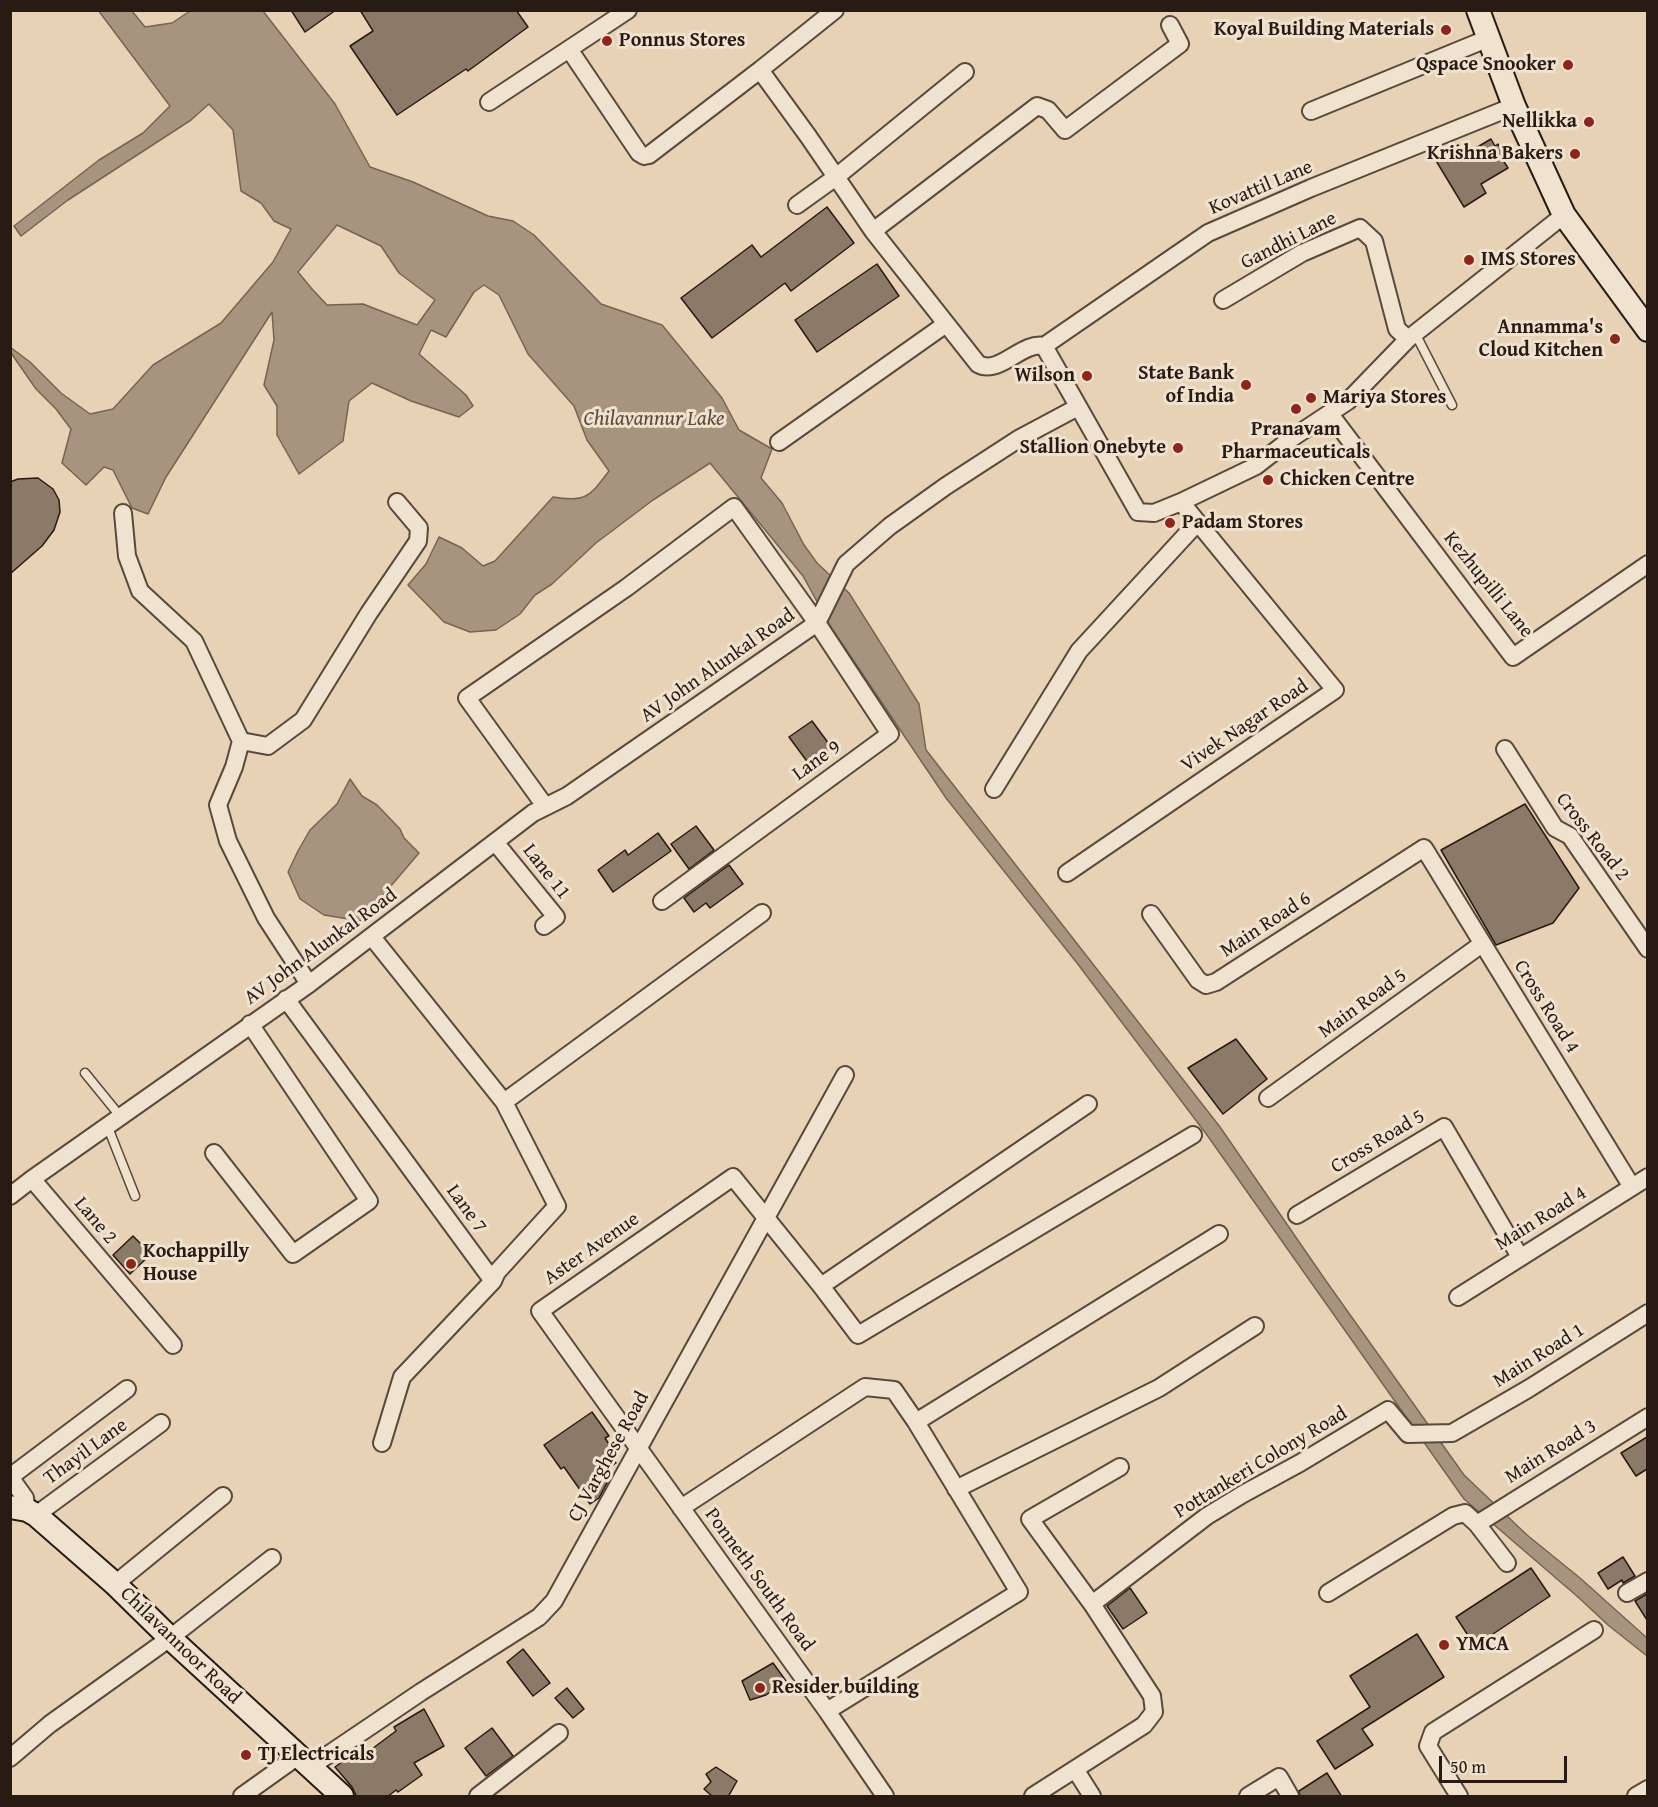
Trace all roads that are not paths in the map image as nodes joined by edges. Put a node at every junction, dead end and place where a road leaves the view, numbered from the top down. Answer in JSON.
{"nodes":[{"id":1,"x":628,"y":10,"type":"edge"},
{"id":2,"x":836,"y":10,"type":"edge"},
{"id":3,"x":1478,"y":10,"type":"edge"},
{"id":4,"x":1170,"y":25,"type":"dead end"},
{"id":5,"x":1489,"y":38,"type":"junction"},
{"id":6,"x":569,"y":49,"type":"junction"},
{"id":7,"x":760,"y":70,"type":"junction"},
{"id":8,"x":964,"y":72,"type":"dead end"},
{"id":9,"x":489,"y":102,"type":"dead end"},
{"id":10,"x":1514,"y":106,"type":"junction"},
{"id":11,"x":1311,"y":111,"type":"dead end"},
{"id":12,"x":836,"y":177,"type":"junction"},
{"id":13,"x":797,"y":205,"type":"dead end"},
{"id":14,"x":1564,"y":215,"type":"junction"},
{"id":15,"x":873,"y":231,"type":"junction"},
{"id":16,"x":1223,"y":300,"type":"dead end"},
{"id":17,"x":946,"y":324,"type":"junction"},
{"id":18,"x":1647,"y":330,"type":"edge"},
{"id":19,"x":1411,"y":336,"type":"junction"},
{"id":20,"x":1044,"y":346,"type":"junction"},
{"id":21,"x":1452,"y":405,"type":"dead end"},
{"id":22,"x":1078,"y":407,"type":"junction"},
{"id":23,"x":1330,"y":414,"type":"junction"},
{"id":24,"x":779,"y":442,"type":"dead end"},
{"id":25,"x":397,"y":501,"type":"dead end"},
{"id":26,"x":1181,"y":502,"type":"junction"},
{"id":27,"x":123,"y":513,"type":"dead end"},
{"id":28,"x":1197,"y":523,"type":"junction"},
{"id":29,"x":1647,"y":564,"type":"edge"},
{"id":30,"x":817,"y":623,"type":"junction"},
{"id":31,"x":241,"y":741,"type":"junction"},
{"id":32,"x":1505,"y":749,"type":"dead end"},
{"id":33,"x":994,"y":789,"type":"dead end"},
{"id":34,"x":545,"y":807,"type":"junction"},
{"id":35,"x":495,"y":842,"type":"junction"},
{"id":36,"x":1424,"y":848,"type":"joint"},
{"id":37,"x":1067,"y":873,"type":"dead end"},
{"id":38,"x":662,"y":901,"type":"dead end"},
{"id":39,"x":762,"y":913,"type":"dead end"},
{"id":40,"x":1151,"y":914,"type":"dead end"},
{"id":41,"x":544,"y":926,"type":"dead end"},
{"id":42,"x":372,"y":937,"type":"junction"},
{"id":43,"x":1482,"y":944,"type":"junction"},
{"id":44,"x":1647,"y":948,"type":"edge"},
{"id":45,"x":309,"y":984,"type":"junction"},
{"id":46,"x":286,"y":999,"type":"junction"},
{"id":47,"x":250,"y":1024,"type":"junction"},
{"id":48,"x":85,"y":1073,"type":"dead end"},
{"id":49,"x":844,"y":1075,"type":"dead end"},
{"id":50,"x":1268,"y":1098,"type":"dead end"},
{"id":51,"x":504,"y":1102,"type":"junction"},
{"id":52,"x":1089,"y":1104,"type":"dead end"},
{"id":53,"x":114,"y":1121,"type":"junction"},
{"id":54,"x":522,"y":1126,"type":"dead end"},
{"id":55,"x":1193,"y":1135,"type":"dead end"},
{"id":56,"x":214,"y":1154,"type":"dead end"},
{"id":57,"x":1647,"y":1177,"type":"edge"},
{"id":58,"x":32,"y":1179,"type":"junction"},
{"id":59,"x":1632,"y":1187,"type":"junction"},
{"id":60,"x":10,"y":1196,"type":"edge"},
{"id":61,"x":135,"y":1196,"type":"dead end"},
{"id":62,"x":1297,"y":1215,"type":"dead end"},
{"id":63,"x":766,"y":1220,"type":"junction"},
{"id":64,"x":1220,"y":1234,"type":"dead end"},
{"id":65,"x":1520,"y":1257,"type":"junction"},
{"id":66,"x":493,"y":1281,"type":"junction"},
{"id":67,"x":821,"y":1286,"type":"junction"},
{"id":68,"x":1458,"y":1297,"type":"dead end"},
{"id":69,"x":1647,"y":1313,"type":"edge"},
{"id":70,"x":1255,"y":1326,"type":"dead end"},
{"id":71,"x":173,"y":1346,"type":"dead end"},
{"id":72,"x":127,"y":1389,"type":"dead end"},
{"id":73,"x":1647,"y":1416,"type":"edge"},
{"id":74,"x":916,"y":1422,"type":"junction"},
{"id":75,"x":161,"y":1423,"type":"dead end"},
{"id":76,"x":1408,"y":1434,"type":"joint"},
{"id":77,"x":382,"y":1443,"type":"dead end"},
{"id":78,"x":637,"y":1448,"type":"junction"},
{"id":79,"x":1120,"y":1467,"type":"dead end"},
{"id":80,"x":10,"y":1477,"type":"edge"},
{"id":81,"x":956,"y":1489,"type":"junction"},
{"id":82,"x":223,"y":1496,"type":"dead end"},
{"id":83,"x":681,"y":1508,"type":"junction"},
{"id":84,"x":25,"y":1510,"type":"edge"},
{"id":85,"x":1477,"y":1524,"type":"junction"},
{"id":86,"x":272,"y":1558,"type":"dead end"},
{"id":87,"x":1507,"y":1563,"type":"dead end"},
{"id":88,"x":1647,"y":1581,"type":"edge"},
{"id":89,"x":115,"y":1584,"type":"junction"},
{"id":90,"x":1328,"y":1593,"type":"dead end"},
{"id":91,"x":1628,"y":1593,"type":"dead end"},
{"id":92,"x":1092,"y":1604,"type":"junction"},
{"id":93,"x":1593,"y":1630,"type":"dead end"},
{"id":94,"x":171,"y":1638,"type":"junction"},
{"id":95,"x":828,"y":1711,"type":"junction"},
{"id":96,"x":559,"y":1733,"type":"dead end"},
{"id":97,"x":10,"y":1758,"type":"edge"},
{"id":98,"x":304,"y":1762,"type":"junction"},
{"id":99,"x":1076,"y":1769,"type":"junction"},
{"id":100,"x":1647,"y":1789,"type":"edge"},
{"id":101,"x":242,"y":1797,"type":"edge"},
{"id":102,"x":342,"y":1797,"type":"edge"},
{"id":103,"x":478,"y":1797,"type":"edge"},
{"id":104,"x":885,"y":1797,"type":"edge"},
{"id":105,"x":1033,"y":1797,"type":"edge"},
{"id":106,"x":1092,"y":1797,"type":"edge"},
{"id":107,"x":1248,"y":1797,"type":"edge"},
{"id":108,"x":1290,"y":1797,"type":"edge"},
{"id":109,"x":1459,"y":1797,"type":"edge"},
{"id":110,"x":1636,"y":1797,"type":"edge"}],
"edges":[{"from":1,"to":6,"type":"street"},
{"from":2,"to":7,"type":"street"},
{"from":3,"to":5,"type":"street"},
{"from":4,"to":15,"type":"street"},
{"from":5,"to":10,"type":"street"},
{"from":5,"to":11,"type":"street"},
{"from":6,"to":7,"type":"street"},
{"from":6,"to":9,"type":"street"},
{"from":7,"to":12,"type":"street"},
{"from":8,"to":12,"type":"street"},
{"from":10,"to":14,"type":"street"},
{"from":10,"to":20,"type":"street","name":"Kovattil Lane"},
{"from":12,"to":13,"type":"street"},
{"from":12,"to":15,"type":"street"},
{"from":14,"to":18,"type":"street"},
{"from":14,"to":19,"type":"street"},
{"from":15,"to":17,"type":"street"},
{"from":16,"to":19,"type":"street","name":"Gandhi Lane"},
{"from":17,"to":20,"type":"street","name":"Kovattil Lane"},
{"from":17,"to":24,"type":"street"},
{"from":19,"to":21,"type":"lane"},
{"from":19,"to":23,"type":"street"},
{"from":20,"to":22,"type":"street"},
{"from":22,"to":26,"type":"street"},
{"from":22,"to":30,"type":"street","name":"AV John Alunkal Road"},
{"from":23,"to":26,"type":"street"},
{"from":23,"to":29,"type":"street","name":"Kezhupilli Lane"},
{"from":25,"to":31,"type":"street"},
{"from":26,"to":28,"type":"street","name":"Vivek Nagar Road"},
{"from":27,"to":31,"type":"street"},
{"from":28,"to":33,"type":"street"},
{"from":28,"to":37,"type":"street","name":"Vivek Nagar Road"},
{"from":30,"to":34,"type":"street","name":"AV John Alunkal Road"},
{"from":30,"to":34,"type":"street"},
{"from":30,"to":38,"type":"street","name":"Lane 9"},
{"from":31,"to":45,"type":"street"},
{"from":32,"to":44,"type":"street","name":"Cross Road 2"},
{"from":34,"to":35,"type":"street","name":"AV John Alunkal Road"},
{"from":35,"to":41,"type":"street","name":"Lane 11"},
{"from":35,"to":42,"type":"street","name":"AV John Alunkal Road"},
{"from":36,"to":40,"type":"street","name":"Main Road 6"},
{"from":36,"to":43,"type":"street","name":"Cross Road 4"},
{"from":39,"to":51,"type":"street"},
{"from":42,"to":45,"type":"street","name":"AV John Alunkal Road"},
{"from":42,"to":51,"type":"street"},
{"from":43,"to":50,"type":"street","name":"Main Road 5"},
{"from":43,"to":59,"type":"street","name":"Cross Road 4"},
{"from":45,"to":46,"type":"street","name":"AV John Alunkal Road"},
{"from":46,"to":47,"type":"street","name":"AV John Alunkal Road"},
{"from":46,"to":66,"type":"street","name":"Lane 7"},
{"from":47,"to":53,"type":"street","name":"AV John Alunkal Road"},
{"from":47,"to":56,"type":"street"},
{"from":48,"to":53,"type":"lane"},
{"from":49,"to":63,"type":"street","name":"CJ Varghese Road"},
{"from":51,"to":54,"type":"street"},
{"from":51,"to":66,"type":"street"},
{"from":52,"to":67,"type":"street"},
{"from":53,"to":58,"type":"street","name":"AV John Alunkal Road"},
{"from":53,"to":61,"type":"lane"},
{"from":55,"to":67,"type":"street"},
{"from":57,"to":59,"type":"street","name":"Main Road 4"},
{"from":58,"to":60,"type":"street","name":"AV John Alunkal Road"},
{"from":58,"to":71,"type":"street","name":"Lane 2"},
{"from":59,"to":65,"type":"street","name":"Main Road 4"},
{"from":62,"to":65,"type":"street","name":"Cross Road 5"},
{"from":63,"to":67,"type":"street"},
{"from":63,"to":78,"type":"street","name":"CJ Varghese Road"},
{"from":63,"to":78,"type":"street","name":"Aster Avenue"},
{"from":64,"to":74,"type":"street"},
{"from":65,"to":68,"type":"street","name":"Main Road 4"},
{"from":66,"to":77,"type":"street"},
{"from":69,"to":76,"type":"street","name":"Main Road 1"},
{"from":70,"to":81,"type":"street"},
{"from":72,"to":80,"type":"street"},
{"from":73,"to":85,"type":"street","name":"Main Road 3"},
{"from":74,"to":81,"type":"street"},
{"from":74,"to":83,"type":"street"},
{"from":75,"to":84,"type":"street","name":"Thayil Lane"},
{"from":76,"to":92,"type":"street","name":"Pottankeri Colony Road"},
{"from":78,"to":83,"type":"street","name":"Ponneth South Road"},
{"from":78,"to":98,"type":"street","name":"CJ Varghese Road"},
{"from":79,"to":92,"type":"street"},
{"from":80,"to":84,"type":"street"},
{"from":81,"to":95,"type":"street"},
{"from":82,"to":89,"type":"street"},
{"from":83,"to":95,"type":"street","name":"Ponneth South Road"},
{"from":84,"to":89,"type":"street","name":"Chilavannoor Road"},
{"from":85,"to":87,"type":"street"},
{"from":85,"to":90,"type":"street"},
{"from":86,"to":94,"type":"street"},
{"from":88,"to":91,"type":"street"},
{"from":89,"to":94,"type":"street","name":"Chilavannoor Road"},
{"from":92,"to":99,"type":"street"},
{"from":93,"to":109,"type":"street"},
{"from":94,"to":97,"type":"street"},
{"from":94,"to":98,"type":"street","name":"Chilavannoor Road"},
{"from":95,"to":104,"type":"street","name":"Ponneth South Road"},
{"from":96,"to":103,"type":"street"},
{"from":98,"to":101,"type":"street","name":"CJ Varghese Road"},
{"from":98,"to":102,"type":"street","name":"Chilavannoor Road"},
{"from":99,"to":105,"type":"street"},
{"from":99,"to":106,"type":"street"},
{"from":100,"to":110,"type":"street"},
{"from":107,"to":108,"type":"street"}]}
